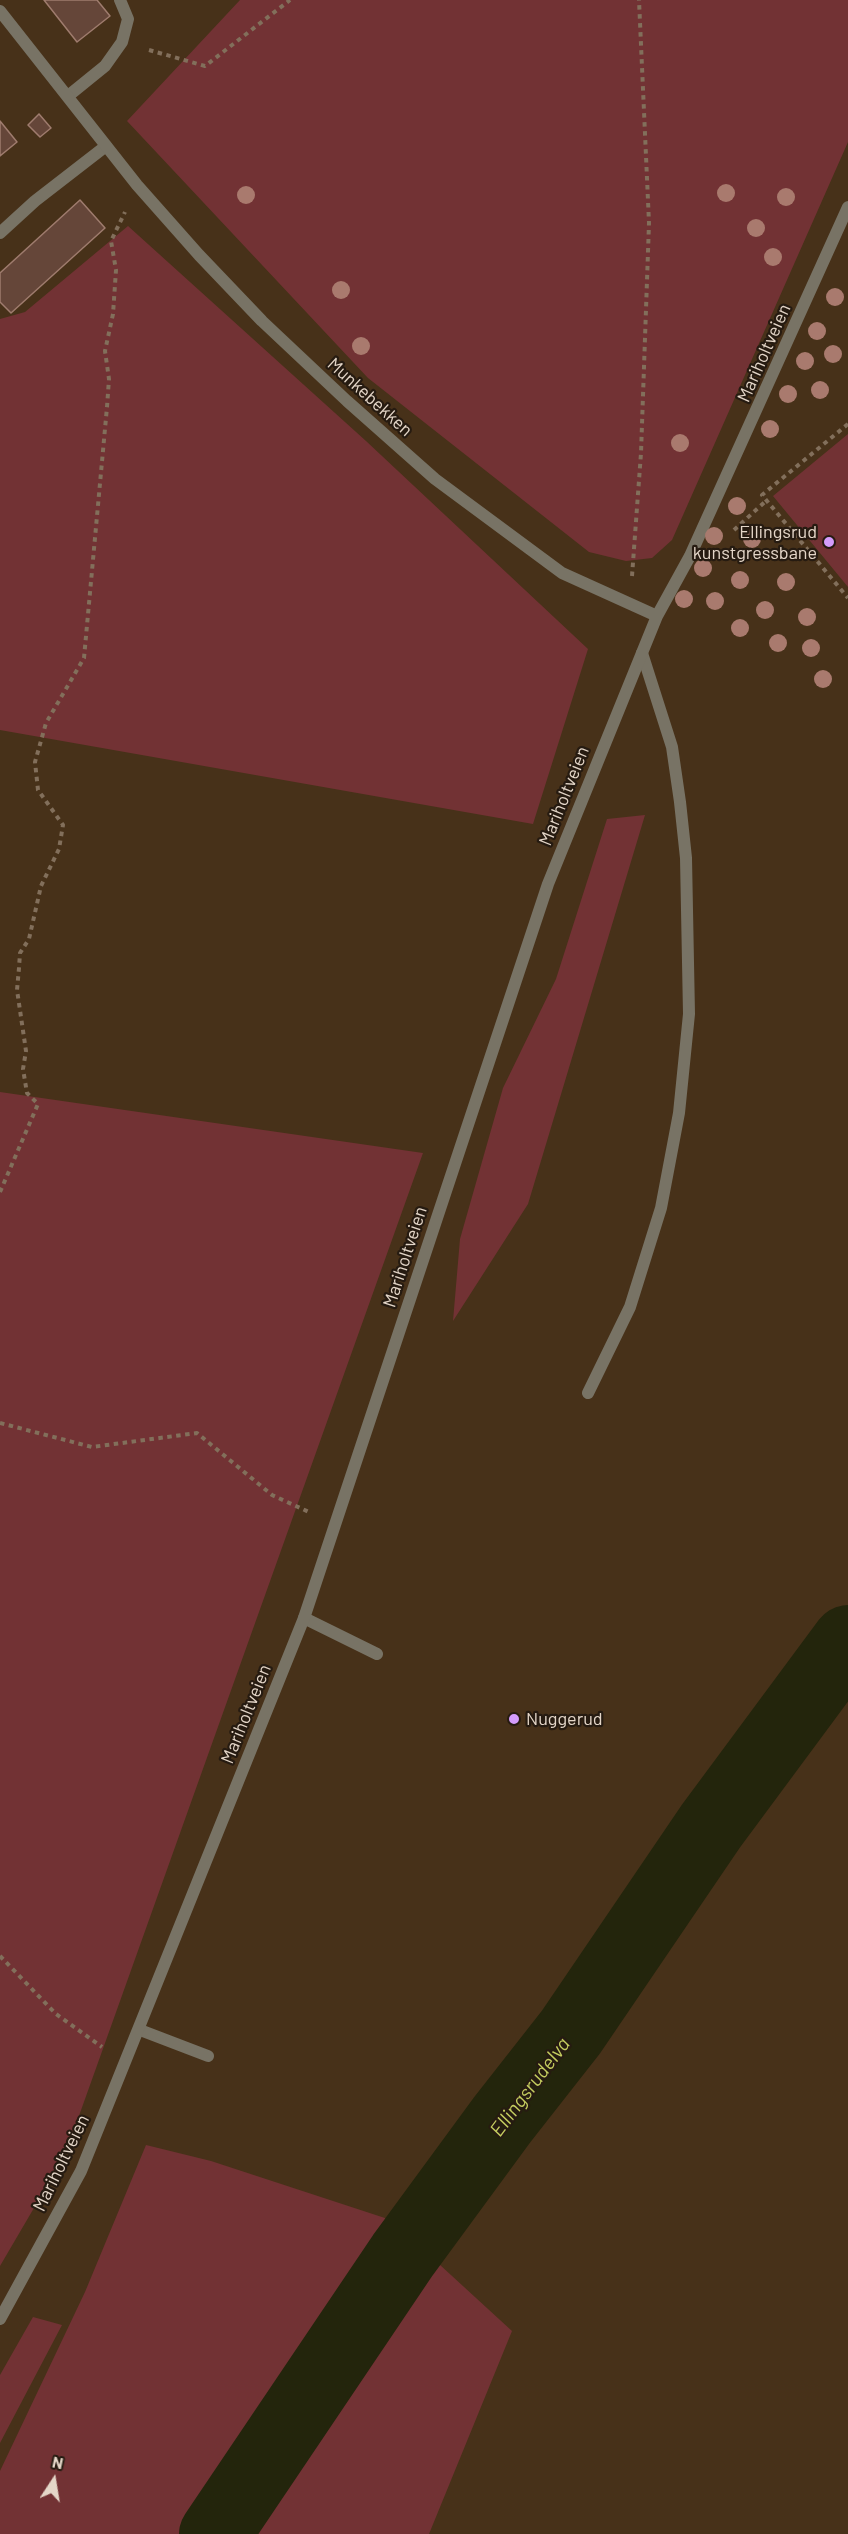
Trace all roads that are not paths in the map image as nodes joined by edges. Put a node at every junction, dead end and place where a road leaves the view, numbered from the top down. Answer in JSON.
{"nodes":[{"id":1,"x":120,"y":0,"type":"edge"},
{"id":2,"x":0,"y":11,"type":"edge"},
{"id":3,"x":68,"y":96,"type":"junction"},
{"id":4,"x":106,"y":146,"type":"junction"},
{"id":5,"x":848,"y":207,"type":"edge"},
{"id":6,"x":0,"y":233,"type":"edge"},
{"id":7,"x":657,"y":616,"type":"junction"},
{"id":8,"x":642,"y":652,"type":"junction"},
{"id":9,"x":588,"y":1393,"type":"dead end"},
{"id":10,"x":304,"y":1618,"type":"junction"},
{"id":11,"x":376,"y":1654,"type":"dead end"},
{"id":12,"x":140,"y":2030,"type":"junction"},
{"id":13,"x":208,"y":2056,"type":"dead end"},
{"id":14,"x":0,"y":2319,"type":"edge"}],
"edges":[{"from":1,"to":3,"type":"street"},
{"from":2,"to":3,"type":"street","name":"Munkebekken"},
{"from":3,"to":4,"type":"street","name":"Munkebekken"},
{"from":4,"to":6,"type":"street"},
{"from":4,"to":7,"type":"street","name":"Munkebekken"},
{"from":5,"to":7,"type":"street","name":"Mariholtveien"},
{"from":7,"to":8,"type":"street","name":"Mariholtveien"},
{"from":8,"to":9,"type":"street"},
{"from":8,"to":10,"type":"street","name":"Mariholtveien"},
{"from":10,"to":11,"type":"street"},
{"from":10,"to":12,"type":"street","name":"Mariholtveien"},
{"from":12,"to":13,"type":"street"},
{"from":12,"to":14,"type":"street","name":"Mariholtveien"}]}
